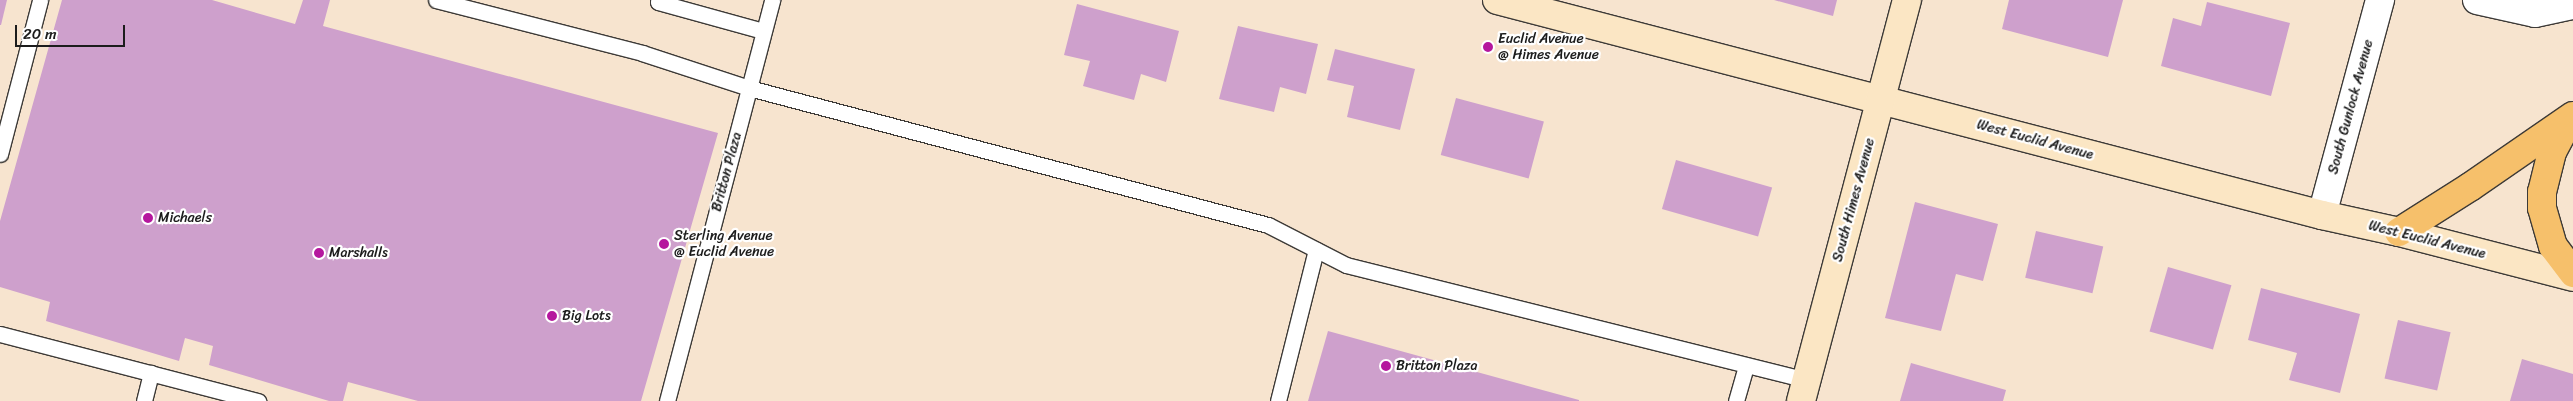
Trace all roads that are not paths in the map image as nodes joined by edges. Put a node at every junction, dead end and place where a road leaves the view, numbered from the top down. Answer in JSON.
{"nodes":[{"id":1,"x":40,"y":0,"type":"edge"},
{"id":2,"x":436,"y":0,"type":"edge"},
{"id":3,"x":659,"y":0,"type":"edge"},
{"id":4,"x":772,"y":0,"type":"edge"},
{"id":5,"x":1498,"y":0,"type":"edge"},
{"id":6,"x":1907,"y":0,"type":"edge"},
{"id":7,"x":2380,"y":0,"type":"edge"},
{"id":8,"x":2477,"y":0,"type":"edge"},
{"id":9,"x":2573,"y":4,"type":"edge"},
{"id":10,"x":763,"y":31,"type":"junction"},
{"id":11,"x":749,"y":88,"type":"junction"},
{"id":12,"x":1880,"y":100,"type":"junction"},
{"id":13,"x":2572,"y":117,"type":"edge"},
{"id":14,"x":0,"y":154,"type":"edge"},
{"id":15,"x":2322,"y":215,"type":"junction"},
{"id":16,"x":2399,"y":232,"type":"junction"},
{"id":17,"x":1316,"y":250,"type":"junction"},
{"id":18,"x":2573,"y":273,"type":"edge"},
{"id":19,"x":2573,"y":277,"type":"edge"},
{"id":20,"x":0,"y":334,"type":"edge"},
{"id":21,"x":1746,"y":365,"type":"junction"},
{"id":22,"x":151,"y":373,"type":"junction"},
{"id":23,"x":1804,"y":390,"type":"edge"},
{"id":24,"x":144,"y":401,"type":"edge"},
{"id":25,"x":258,"y":401,"type":"edge"},
{"id":26,"x":667,"y":401,"type":"edge"},
{"id":27,"x":1278,"y":401,"type":"edge"},
{"id":28,"x":1736,"y":401,"type":"edge"}],
"edges":[{"from":1,"to":14,"type":"lane"},
{"from":2,"to":11,"type":"lane"},
{"from":3,"to":10,"type":"lane"},
{"from":4,"to":10,"type":"lane","name":"Britton Plaza"},
{"from":5,"to":12,"type":"street","name":"West Euclid Avenue"},
{"from":6,"to":12,"type":"street","name":"South Himes Avenue"},
{"from":7,"to":15,"type":"street","name":"South Gunlock Avenue"},
{"from":8,"to":9,"type":"street"},
{"from":10,"to":11,"type":"lane","name":"Britton Plaza"},
{"from":11,"to":17,"type":"lane"},
{"from":11,"to":26,"type":"lane","name":"Britton Plaza"},
{"from":12,"to":15,"type":"street","name":"West Euclid Avenue"},
{"from":12,"to":23,"type":"street","name":"South Himes Avenue"},
{"from":13,"to":16,"type":"highway"},
{"from":13,"to":18,"type":"highway"},
{"from":15,"to":16,"type":"street","name":"West Euclid Avenue"},
{"from":16,"to":19,"type":"street","name":"West Euclid Avenue"},
{"from":17,"to":21,"type":"lane"},
{"from":17,"to":27,"type":"lane"},
{"from":20,"to":22,"type":"lane"},
{"from":21,"to":23,"type":"lane"},
{"from":21,"to":28,"type":"lane"},
{"from":22,"to":24,"type":"lane"},
{"from":22,"to":25,"type":"lane"}]}
